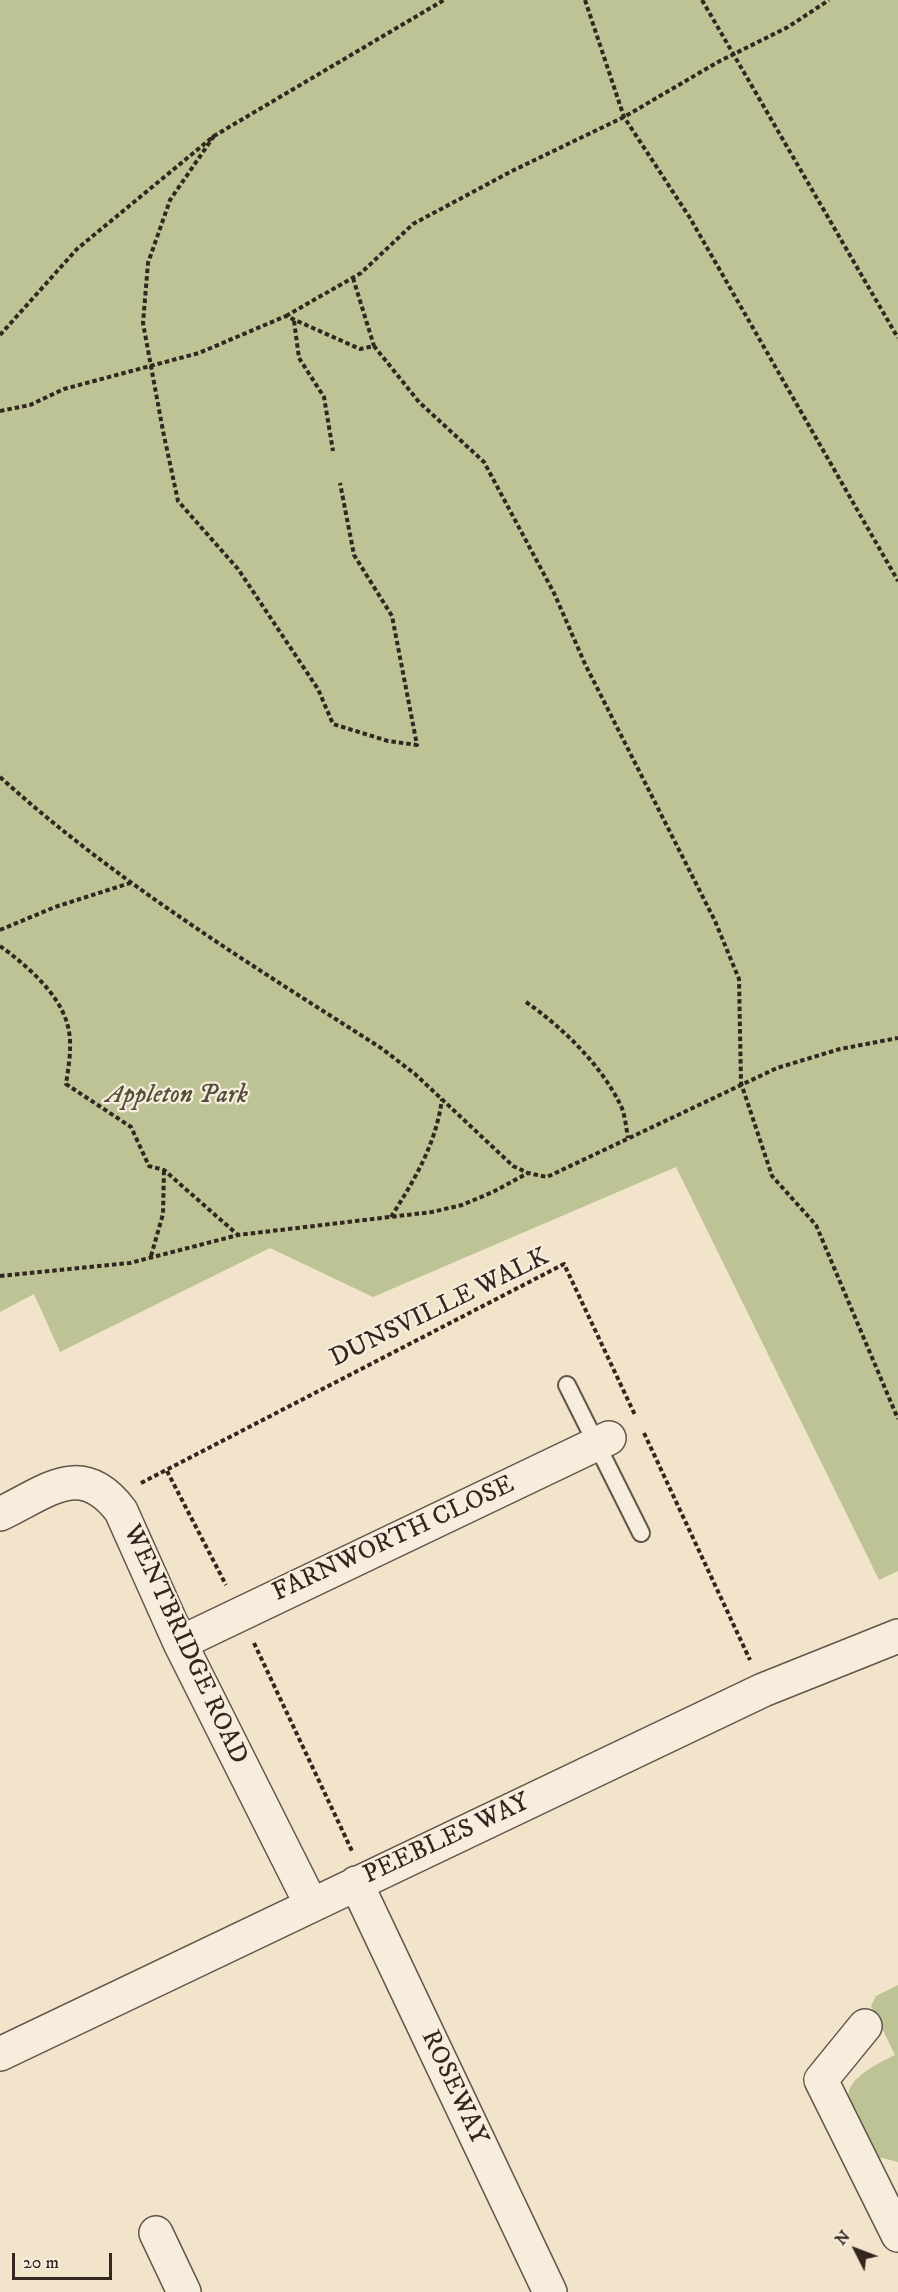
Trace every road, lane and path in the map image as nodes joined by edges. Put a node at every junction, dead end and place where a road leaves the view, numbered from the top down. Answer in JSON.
{"nodes":[{"id":1,"x":444,"y":0,"type":"edge"},
{"id":2,"x":585,"y":0,"type":"edge"},
{"id":3,"x":702,"y":0,"type":"edge"},
{"id":4,"x":828,"y":0,"type":"edge"},
{"id":5,"x":733,"y":55,"type":"junction"},
{"id":6,"x":624,"y":117,"type":"junction"},
{"id":7,"x":214,"y":136,"type":"junction"},
{"id":8,"x":353,"y":278,"type":"junction"},
{"id":9,"x":286,"y":316,"type":"junction"},
{"id":10,"x":294,"y":320,"type":"junction"},
{"id":11,"x":0,"y":334,"type":"edge"},
{"id":12,"x":898,"y":338,"type":"edge"},
{"id":13,"x":374,"y":346,"type":"junction"},
{"id":14,"x":152,"y":364,"type":"junction"},
{"id":15,"x":0,"y":411,"type":"edge"},
{"id":16,"x":333,"y":451,"type":"dead end"},
{"id":17,"x":340,"y":483,"type":"dead end"},
{"id":18,"x":898,"y":581,"type":"edge"},
{"id":19,"x":0,"y":777,"type":"edge"},
{"id":20,"x":130,"y":883,"type":"junction"},
{"id":21,"x":0,"y":930,"type":"edge"},
{"id":22,"x":0,"y":946,"type":"edge"},
{"id":23,"x":526,"y":1002,"type":"dead end"},
{"id":24,"x":898,"y":1038,"type":"edge"},
{"id":25,"x":741,"y":1083,"type":"junction"},
{"id":26,"x":442,"y":1099,"type":"junction"},
{"id":27,"x":628,"y":1138,"type":"junction"},
{"id":28,"x":164,"y":1170,"type":"junction"},
{"id":29,"x":528,"y":1173,"type":"junction"},
{"id":30,"x":391,"y":1217,"type":"junction"},
{"id":31,"x":238,"y":1235,"type":"junction"},
{"id":32,"x":151,"y":1257,"type":"junction"},
{"id":33,"x":0,"y":1276,"type":"edge"},
{"id":34,"x":567,"y":1386,"type":"dead end"},
{"id":35,"x":898,"y":1419,"type":"edge"},
{"id":36,"x":603,"y":1441,"type":"junction"},
{"id":37,"x":167,"y":1471,"type":"junction"},
{"id":38,"x":110,"y":1497,"type":"junction"},
{"id":39,"x":0,"y":1514,"type":"edge"},
{"id":40,"x":641,"y":1533,"type":"dead end"},
{"id":41,"x":240,"y":1612,"type":"junction"},
{"id":42,"x":898,"y":1636,"type":"edge"},
{"id":43,"x":180,"y":1643,"type":"junction"},
{"id":44,"x":764,"y":1690,"type":"junction"},
{"id":45,"x":360,"y":1881,"type":"junction"},
{"id":46,"x":311,"y":1905,"type":"junction"},
{"id":47,"x":865,"y":2026,"type":"dead end"},
{"id":48,"x":0,"y":2054,"type":"edge"},
{"id":49,"x":156,"y":2233,"type":"dead end"},
{"id":50,"x":898,"y":2234,"type":"edge"},
{"id":51,"x":184,"y":2292,"type":"edge"},
{"id":52,"x":550,"y":2292,"type":"edge"}],
"edges":[{"from":1,"to":7,"type":"path"},
{"from":2,"to":6,"type":"path"},
{"from":3,"to":5,"type":"path"},
{"from":4,"to":5,"type":"path"},
{"from":5,"to":6,"type":"path"},
{"from":5,"to":12,"type":"path"},
{"from":6,"to":8,"type":"path"},
{"from":6,"to":18,"type":"path"},
{"from":7,"to":11,"type":"path"},
{"from":7,"to":14,"type":"path"},
{"from":8,"to":9,"type":"path"},
{"from":8,"to":13,"type":"path"},
{"from":9,"to":10,"type":"path"},
{"from":9,"to":14,"type":"path"},
{"from":10,"to":13,"type":"path"},
{"from":10,"to":16,"type":"path"},
{"from":13,"to":25,"type":"path"},
{"from":14,"to":15,"type":"path"},
{"from":14,"to":17,"type":"path"},
{"from":19,"to":20,"type":"path"},
{"from":20,"to":21,"type":"path"},
{"from":20,"to":26,"type":"path"},
{"from":22,"to":28,"type":"path"},
{"from":23,"to":27,"type":"path"},
{"from":24,"to":25,"type":"path"},
{"from":25,"to":27,"type":"path"},
{"from":25,"to":35,"type":"path"},
{"from":26,"to":29,"type":"path"},
{"from":26,"to":30,"type":"path"},
{"from":27,"to":29,"type":"path"},
{"from":28,"to":31,"type":"path"},
{"from":28,"to":32,"type":"path"},
{"from":29,"to":30,"type":"path"},
{"from":30,"to":31,"type":"path"},
{"from":31,"to":32,"type":"path"},
{"from":32,"to":33,"type":"path"},
{"from":34,"to":36,"type":"lane"},
{"from":36,"to":40,"type":"lane"},
{"from":36,"to":41,"type":"street","name":"FARNWORTH CLOSE"},
{"from":37,"to":38,"type":"path","name":"DUNSVILLE WALK"},
{"from":37,"to":41,"type":"path"},
{"from":37,"to":44,"type":"path","name":"DUNSVILLE WALK"},
{"from":38,"to":39,"type":"street","name":"WENTBRIDGE ROAD"},
{"from":38,"to":43,"type":"street","name":"WENTBRIDGE ROAD"},
{"from":41,"to":43,"type":"street","name":"FARNWORTH CLOSE"},
{"from":41,"to":45,"type":"path"},
{"from":42,"to":44,"type":"street","name":"PEEBLES WAY"},
{"from":43,"to":46,"type":"street","name":"WENTBRIDGE ROAD"},
{"from":44,"to":45,"type":"street","name":"PEEBLES WAY"},
{"from":45,"to":46,"type":"street","name":"PEEBLES WAY"},
{"from":45,"to":52,"type":"street","name":"ROSEWAY"},
{"from":46,"to":48,"type":"street","name":"PEEBLES WAY"},
{"from":47,"to":50,"type":"street"},
{"from":49,"to":51,"type":"street"}]}
